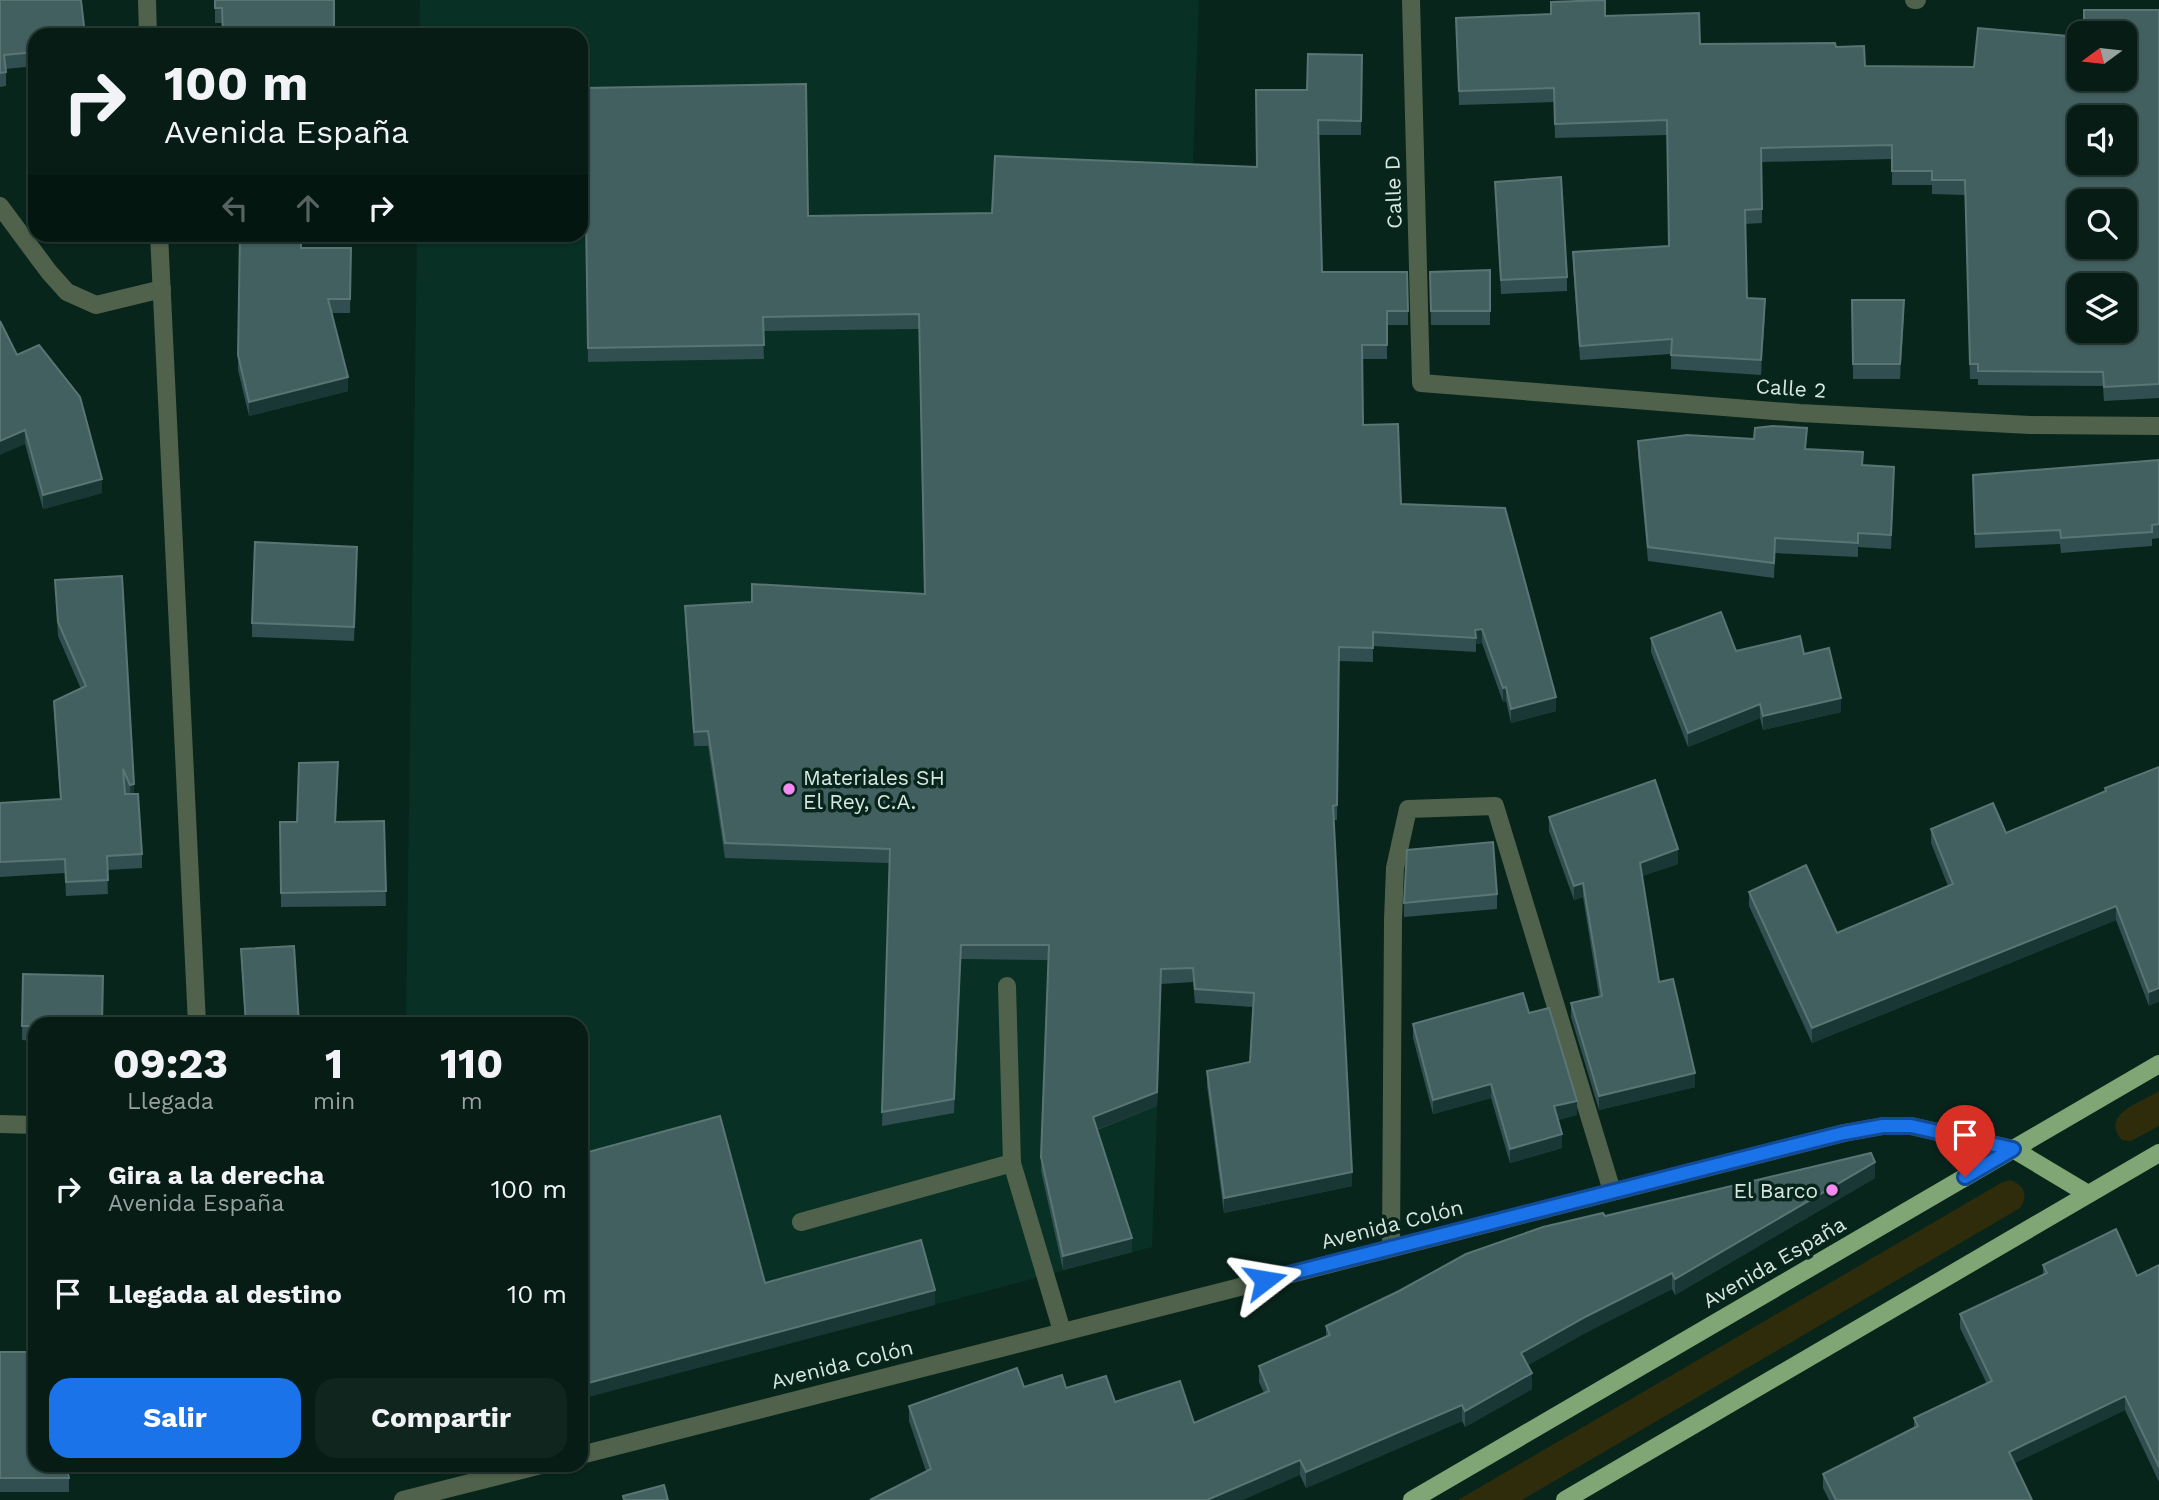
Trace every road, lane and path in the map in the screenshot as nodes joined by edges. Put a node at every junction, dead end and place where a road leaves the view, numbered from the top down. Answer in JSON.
{"nodes":[{"id":1,"x":147,"y":0,"type":"edge"},
{"id":2,"x":1410,"y":0,"type":"edge"},
{"id":3,"x":148,"y":28,"type":"edge"},
{"id":4,"x":0,"y":206,"type":"edge"},
{"id":5,"x":159,"y":242,"type":"edge"},
{"id":6,"x":162,"y":289,"type":"junction"},
{"id":7,"x":1421,"y":383,"type":"joint"},
{"id":8,"x":2159,"y":426,"type":"edge"},
{"id":9,"x":1007,"y":986,"type":"dead end"},
{"id":10,"x":197,"y":1017,"type":"edge"},
{"id":11,"x":2159,"y":1064,"type":"edge"},
{"id":12,"x":0,"y":1124,"type":"edge"},
{"id":13,"x":28,"y":1125,"type":"edge"},
{"id":14,"x":2013,"y":1149,"type":"junction"},
{"id":15,"x":2159,"y":1153,"type":"edge"},
{"id":16,"x":1012,"y":1163,"type":"junction"},
{"id":17,"x":1612,"y":1191,"type":"junction"},
{"id":18,"x":2088,"y":1194,"type":"junction"},
{"id":19,"x":801,"y":1222,"type":"dead end"},
{"id":20,"x":1391,"y":1247,"type":"junction"},
{"id":21,"x":1062,"y":1331,"type":"junction"},
{"id":22,"x":588,"y":1453,"type":"edge"},
{"id":23,"x":513,"y":1472,"type":"edge"},
{"id":24,"x":403,"y":1500,"type":"edge"},
{"id":25,"x":1412,"y":1500,"type":"edge"},
{"id":26,"x":1565,"y":1500,"type":"edge"}],
"edges":[{"from":1,"to":3,"type":"street"},
{"from":2,"to":7,"type":"street","name":"Calle D"},
{"from":4,"to":6,"type":"street"},
{"from":5,"to":6,"type":"street"},
{"from":6,"to":10,"type":"street"},
{"from":7,"to":8,"type":"street","name":"Calle 2"},
{"from":9,"to":16,"type":"street"},
{"from":11,"to":14,"type":"main road","name":"Avenida España"},
{"from":12,"to":13,"type":"street"},
{"from":14,"to":17,"type":"street","name":"Avenida Colón"},
{"from":14,"to":18,"type":"main road"},
{"from":14,"to":25,"type":"main road","name":"Avenida España"},
{"from":15,"to":18,"type":"main road"},
{"from":16,"to":19,"type":"street"},
{"from":16,"to":21,"type":"street"},
{"from":17,"to":20,"type":"street","name":"Avenida Colón"},
{"from":17,"to":20,"type":"street"},
{"from":18,"to":26,"type":"main road"},
{"from":20,"to":21,"type":"street","name":"Avenida Colón"},
{"from":21,"to":22,"type":"street","name":"Avenida Colón"},
{"from":23,"to":24,"type":"street"}]}
